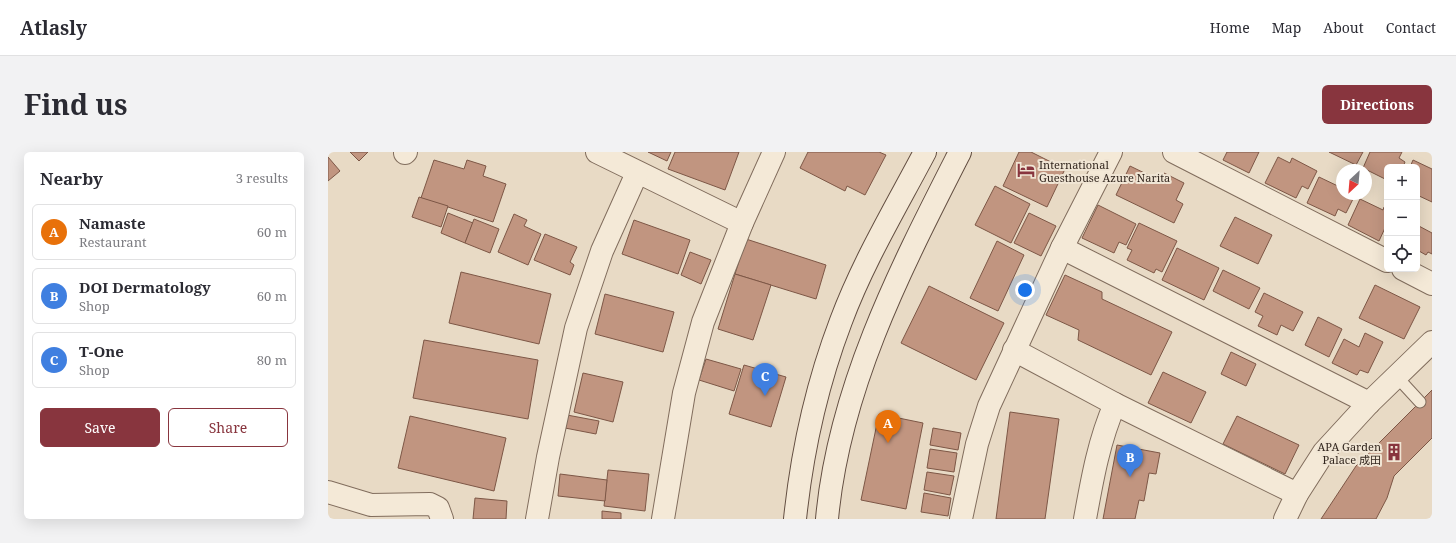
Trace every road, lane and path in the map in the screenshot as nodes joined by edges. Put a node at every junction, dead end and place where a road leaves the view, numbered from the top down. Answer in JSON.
{"nodes":[{"id":1,"x":597,"y":152,"type":"edge"},
{"id":2,"x":774,"y":152,"type":"edge"},
{"id":3,"x":926,"y":152,"type":"edge"},
{"id":4,"x":960,"y":152,"type":"edge"},
{"id":5,"x":1111,"y":152,"type":"edge"},
{"id":6,"x":1174,"y":152,"type":"edge"},
{"id":7,"x":638,"y":173,"type":"junction"},
{"id":8,"x":742,"y":223,"type":"junction"},
{"id":9,"x":1062,"y":248,"type":"junction"},
{"id":10,"x":1384,"y":259,"type":"edge"},
{"id":11,"x":1408,"y":272,"type":"edge"},
{"id":12,"x":1432,"y":284,"type":"edge"},
{"id":13,"x":1432,"y":342,"type":"edge"},
{"id":14,"x":1014,"y":350,"type":"junction"},
{"id":15,"x":1397,"y":377,"type":"junction"},
{"id":16,"x":1420,"y":402,"type":"dead end"},
{"id":17,"x":1369,"y":403,"type":"junction"},
{"id":18,"x":1115,"y":404,"type":"junction"},
{"id":19,"x":328,"y":492,"type":"edge"},
{"id":20,"x":1297,"y":494,"type":"junction"},
{"id":21,"x":442,"y":519,"type":"edge"},
{"id":22,"x":537,"y":519,"type":"edge"},
{"id":23,"x":663,"y":519,"type":"edge"},
{"id":24,"x":795,"y":519,"type":"edge"},
{"id":25,"x":828,"y":519,"type":"edge"},
{"id":26,"x":961,"y":519,"type":"edge"},
{"id":27,"x":1085,"y":519,"type":"edge"},
{"id":28,"x":1286,"y":519,"type":"edge"}],
"edges":[{"from":1,"to":7,"type":"street"},
{"from":2,"to":8,"type":"street"},
{"from":3,"to":24,"type":"street"},
{"from":4,"to":25,"type":"street"},
{"from":5,"to":9,"type":"street"},
{"from":6,"to":10,"type":"street"},
{"from":7,"to":8,"type":"street"},
{"from":7,"to":22,"type":"street"},
{"from":8,"to":23,"type":"street"},
{"from":9,"to":14,"type":"street"},
{"from":9,"to":17,"type":"street"},
{"from":11,"to":12,"type":"street"},
{"from":13,"to":15,"type":"street"},
{"from":14,"to":18,"type":"street"},
{"from":14,"to":26,"type":"street"},
{"from":15,"to":16,"type":"lane"},
{"from":15,"to":17,"type":"street"},
{"from":17,"to":20,"type":"street"},
{"from":18,"to":20,"type":"street"},
{"from":18,"to":27,"type":"street"},
{"from":19,"to":21,"type":"street"},
{"from":20,"to":28,"type":"street"}]}
